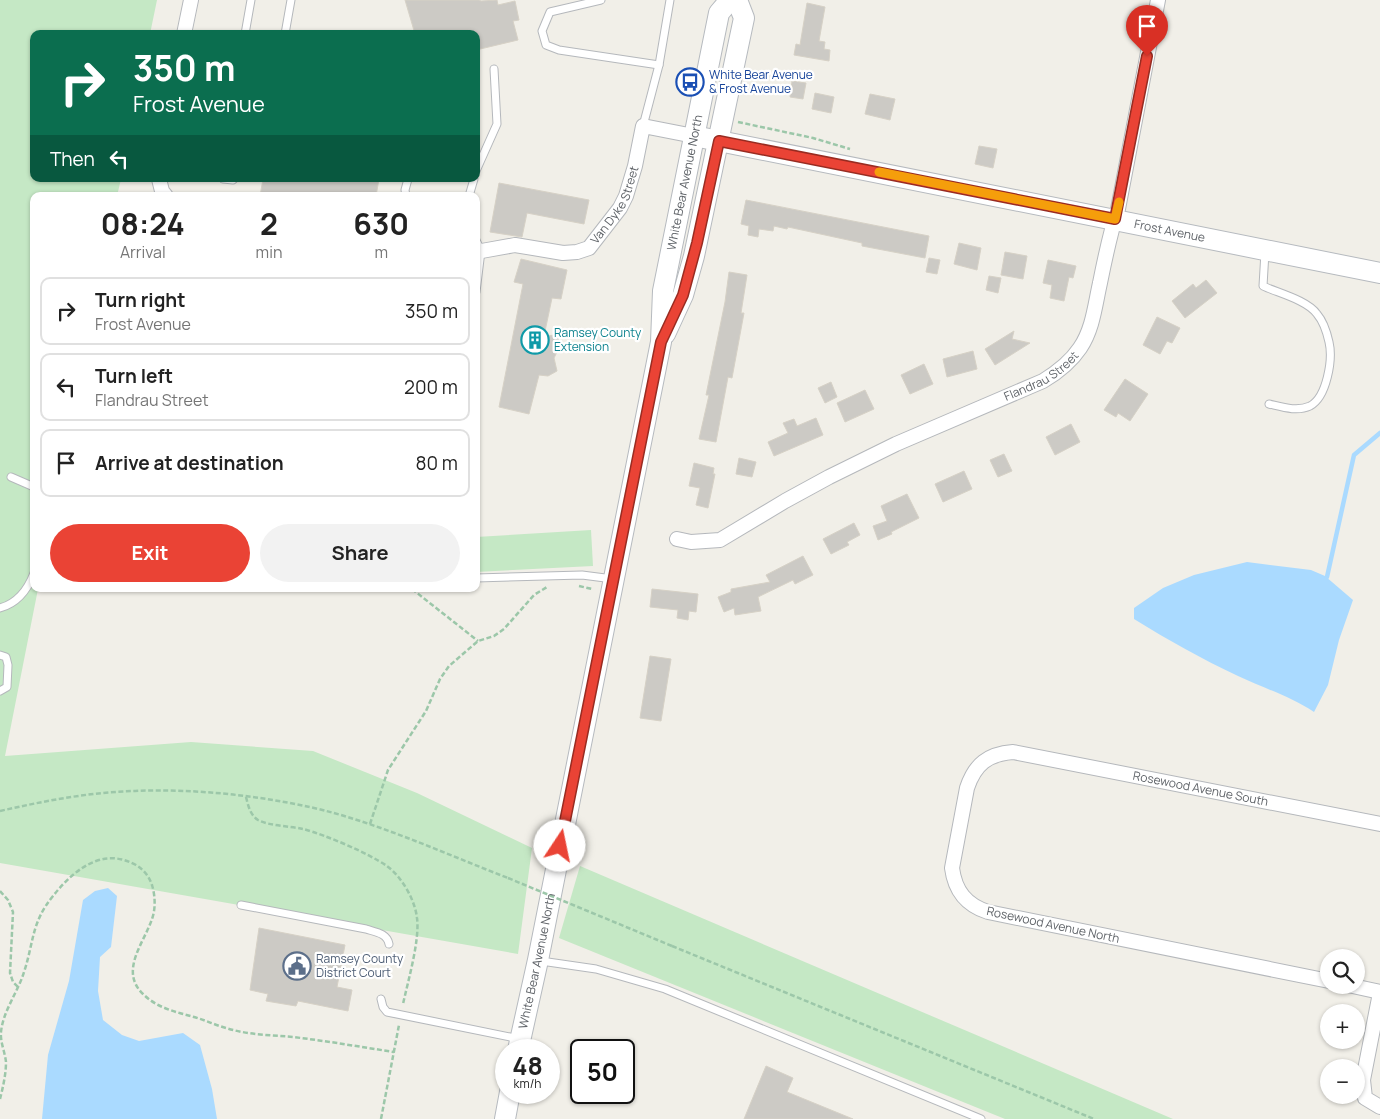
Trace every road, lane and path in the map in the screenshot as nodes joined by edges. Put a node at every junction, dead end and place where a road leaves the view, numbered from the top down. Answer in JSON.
{"nodes":[{"id":1,"x":191,"y":0,"type":"edge"},
{"id":2,"x":251,"y":0,"type":"edge"},
{"id":3,"x":291,"y":0,"type":"edge"},
{"id":4,"x":601,"y":0,"type":"edge"},
{"id":5,"x":670,"y":0,"type":"edge"},
{"id":6,"x":730,"y":0,"type":"edge"},
{"id":7,"x":737,"y":0,"type":"edge"},
{"id":8,"x":1158,"y":0,"type":"edge"},
{"id":9,"x":185,"y":30,"type":"edge"},
{"id":10,"x":245,"y":30,"type":"edge"},
{"id":11,"x":286,"y":30,"type":"edge"},
{"id":12,"x":659,"y":65,"type":"junction"},
{"id":13,"x":494,"y":69,"type":"dead end"},
{"id":14,"x":643,"y":126,"type":"junction"},
{"id":15,"x":694,"y":136,"type":"junction"},
{"id":16,"x":719,"y":141,"type":"junction"},
{"id":17,"x":480,"y":162,"type":"edge"},
{"id":18,"x":1115,"y":219,"type":"junction"},
{"id":19,"x":480,"y":248,"type":"edge"},
{"id":20,"x":1265,"y":250,"type":"junction"},
{"id":21,"x":1380,"y":273,"type":"edge"},
{"id":22,"x":661,"y":342,"type":"junction"},
{"id":23,"x":1269,"y":404,"type":"dead end"},
{"id":24,"x":11,"y":477,"type":"dead end"},
{"id":25,"x":30,"y":485,"type":"edge"},
{"id":26,"x":677,"y":539,"type":"dead end"},
{"id":27,"x":480,"y":578,"type":"edge"},
{"id":28,"x":614,"y":579,"type":"junction"},
{"id":29,"x":30,"y":583,"type":"edge"},
{"id":30,"x":573,"y":585,"type":"dead end"},
{"id":31,"x":549,"y":586,"type":"dead end"},
{"id":32,"x":592,"y":589,"type":"dead end"},
{"id":33,"x":417,"y":592,"type":"edge"},
{"id":34,"x":0,"y":608,"type":"edge"},
{"id":35,"x":478,"y":641,"type":"junction"},
{"id":36,"x":0,"y":655,"type":"edge"},
{"id":37,"x":0,"y":691,"type":"edge"},
{"id":38,"x":1020,"y":752,"type":"joint"},
{"id":39,"x":0,"y":811,"type":"edge"},
{"id":40,"x":370,"y":824,"type":"junction"},
{"id":41,"x":1380,"y":824,"type":"edge"},
{"id":42,"x":0,"y":891,"type":"edge"},
{"id":43,"x":241,"y":905,"type":"dead end"},
{"id":44,"x":389,"y":944,"type":"dead end"},
{"id":45,"x":538,"y":960,"type":"junction"},
{"id":46,"x":1320,"y":979,"type":"edge"},
{"id":47,"x":18,"y":987,"type":"junction"},
{"id":48,"x":1365,"y":989,"type":"edge"},
{"id":49,"x":1380,"y":992,"type":"edge"},
{"id":50,"x":381,"y":999,"type":"dead end"},
{"id":51,"x":498,"y":1039,"type":"edge"},
{"id":52,"x":520,"y":1039,"type":"edge"},
{"id":53,"x":394,"y":1052,"type":"dead end"},
{"id":54,"x":0,"y":1099,"type":"edge"},
{"id":55,"x":508,"y":1104,"type":"edge"},
{"id":56,"x":1380,"y":1107,"type":"edge"},
{"id":57,"x":505,"y":1119,"type":"edge"},
{"id":58,"x":981,"y":1119,"type":"edge"},
{"id":59,"x":1094,"y":1119,"type":"edge"}],
"edges":[{"from":1,"to":9,"type":"street"},
{"from":2,"to":10,"type":"lane"},
{"from":3,"to":11,"type":"lane"},
{"from":4,"to":12,"type":"lane"},
{"from":5,"to":12,"type":"lane"},
{"from":6,"to":15,"type":"main road","name":"White Bear Avenue North"},
{"from":7,"to":16,"type":"main road","name":"White Bear Avenue North"},
{"from":8,"to":18,"type":"street","name":"Flandrau Street"},
{"from":12,"to":14,"type":"lane"},
{"from":13,"to":17,"type":"lane"},
{"from":14,"to":15,"type":"street"},
{"from":14,"to":19,"type":"street","name":"Van Dyke Street"},
{"from":15,"to":16,"type":"main road","name":"Frost Avenue"},
{"from":15,"to":22,"type":"main road","name":"White Bear Avenue North"},
{"from":16,"to":18,"type":"main road","name":"Frost Avenue"},
{"from":16,"to":22,"type":"main road","name":"White Bear Avenue North"},
{"from":18,"to":20,"type":"main road","name":"Frost Avenue"},
{"from":18,"to":26,"type":"street","name":"Flandrau Street"},
{"from":20,"to":21,"type":"main road","name":"Frost Avenue"},
{"from":20,"to":23,"type":"lane"},
{"from":22,"to":28,"type":"main road","name":"White Bear Avenue North"},
{"from":24,"to":25,"type":"lane"},
{"from":27,"to":28,"type":"lane"},
{"from":28,"to":45,"type":"main road","name":"White Bear Avenue North"},
{"from":29,"to":34,"type":"lane"},
{"from":30,"to":32,"type":"path"},
{"from":31,"to":35,"type":"path"},
{"from":33,"to":35,"type":"path"},
{"from":35,"to":40,"type":"path"},
{"from":36,"to":37,"type":"lane"},
{"from":38,"to":41,"type":"street","name":"Rosewood Avenue South"},
{"from":38,"to":46,"type":"street","name":"Rosewood Avenue North"},
{"from":39,"to":40,"type":"path"},
{"from":40,"to":59,"type":"path","bridge":true},
{"from":42,"to":47,"type":"path"},
{"from":43,"to":44,"type":"lane"},
{"from":45,"to":52,"type":"main road","name":"White Bear Avenue North"},
{"from":45,"to":58,"type":"lane"},
{"from":47,"to":53,"type":"path"},
{"from":47,"to":54,"type":"path"},
{"from":48,"to":49,"type":"street"},
{"from":49,"to":56,"type":"street"},
{"from":50,"to":51,"type":"lane"},
{"from":55,"to":57,"type":"main road"}]}
